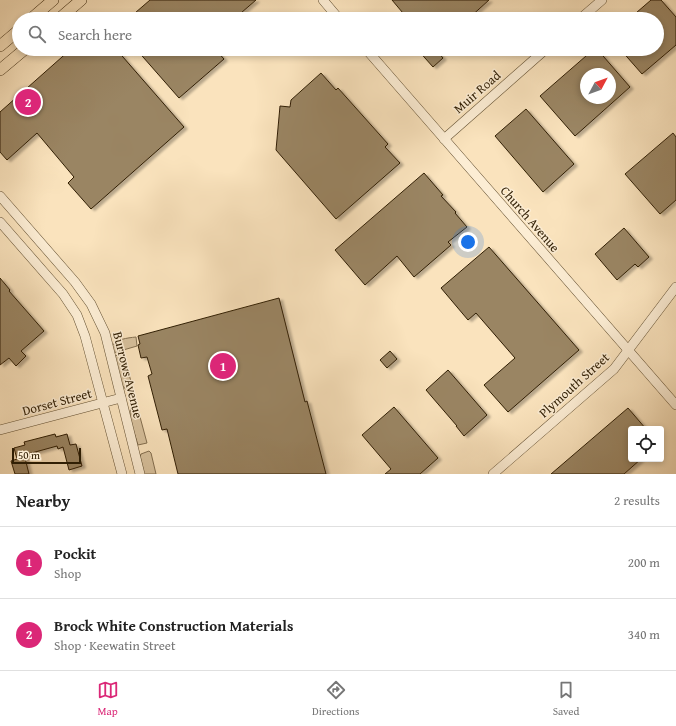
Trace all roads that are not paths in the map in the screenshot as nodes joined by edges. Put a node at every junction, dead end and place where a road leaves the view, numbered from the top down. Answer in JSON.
{"nodes":[{"id":1,"x":53,"y":0,"type":"edge"},
{"id":2,"x":81,"y":0,"type":"edge"},
{"id":3,"x":323,"y":0,"type":"edge"},
{"id":4,"x":602,"y":0,"type":"edge"},
{"id":5,"x":39,"y":12,"type":"edge"},
{"id":6,"x":67,"y":12,"type":"edge"},
{"id":7,"x":333,"y":12,"type":"edge"},
{"id":8,"x":588,"y":12,"type":"edge"},
{"id":9,"x":12,"y":36,"type":"edge"},
{"id":10,"x":0,"y":46,"type":"edge"},
{"id":11,"x":16,"y":56,"type":"edge"},
{"id":12,"x":372,"y":56,"type":"edge"},
{"id":13,"x":538,"y":56,"type":"edge"},
{"id":14,"x":0,"y":70,"type":"edge"},
{"id":15,"x":444,"y":139,"type":"junction"},
{"id":16,"x":0,"y":196,"type":"edge"},
{"id":17,"x":0,"y":222,"type":"edge"},
{"id":18,"x":37,"y":239,"type":"junction"},
{"id":19,"x":24,"y":250,"type":"junction"},
{"id":20,"x":676,"y":287,"type":"edge"},
{"id":21,"x":628,"y":350,"type":"junction"},
{"id":22,"x":121,"y":398,"type":"junction"},
{"id":23,"x":103,"y":402,"type":"junction"},
{"id":24,"x":676,"y":405,"type":"edge"},
{"id":25,"x":0,"y":430,"type":"edge"},
{"id":26,"x":122,"y":474,"type":"edge"},
{"id":27,"x":140,"y":474,"type":"edge"},
{"id":28,"x":493,"y":474,"type":"edge"}],
"edges":[{"from":1,"to":5,"type":"main road"},
{"from":2,"to":6,"type":"main road"},
{"from":3,"to":7,"type":"street"},
{"from":4,"to":8,"type":"street"},
{"from":9,"to":10,"type":"main road"},
{"from":11,"to":14,"type":"main road"},
{"from":12,"to":15,"type":"street","name":"Church Avenue"},
{"from":13,"to":15,"type":"street","name":"Muir Road"},
{"from":15,"to":21,"type":"street","name":"Church Avenue"},
{"from":16,"to":18,"type":"street","name":"Burrows Avenue"},
{"from":17,"to":19,"type":"street"},
{"from":18,"to":19,"type":"street"},
{"from":18,"to":22,"type":"street","name":"Burrows Avenue"},
{"from":19,"to":23,"type":"street"},
{"from":20,"to":21,"type":"street","name":"Plymouth Street"},
{"from":21,"to":24,"type":"street","name":"Church Avenue"},
{"from":21,"to":28,"type":"street","name":"Plymouth Street"},
{"from":22,"to":23,"type":"street","name":"Dorset Street"},
{"from":22,"to":27,"type":"street","name":"Burrows Avenue"},
{"from":23,"to":25,"type":"street","name":"Dorset Street"},
{"from":23,"to":26,"type":"street"}]}
